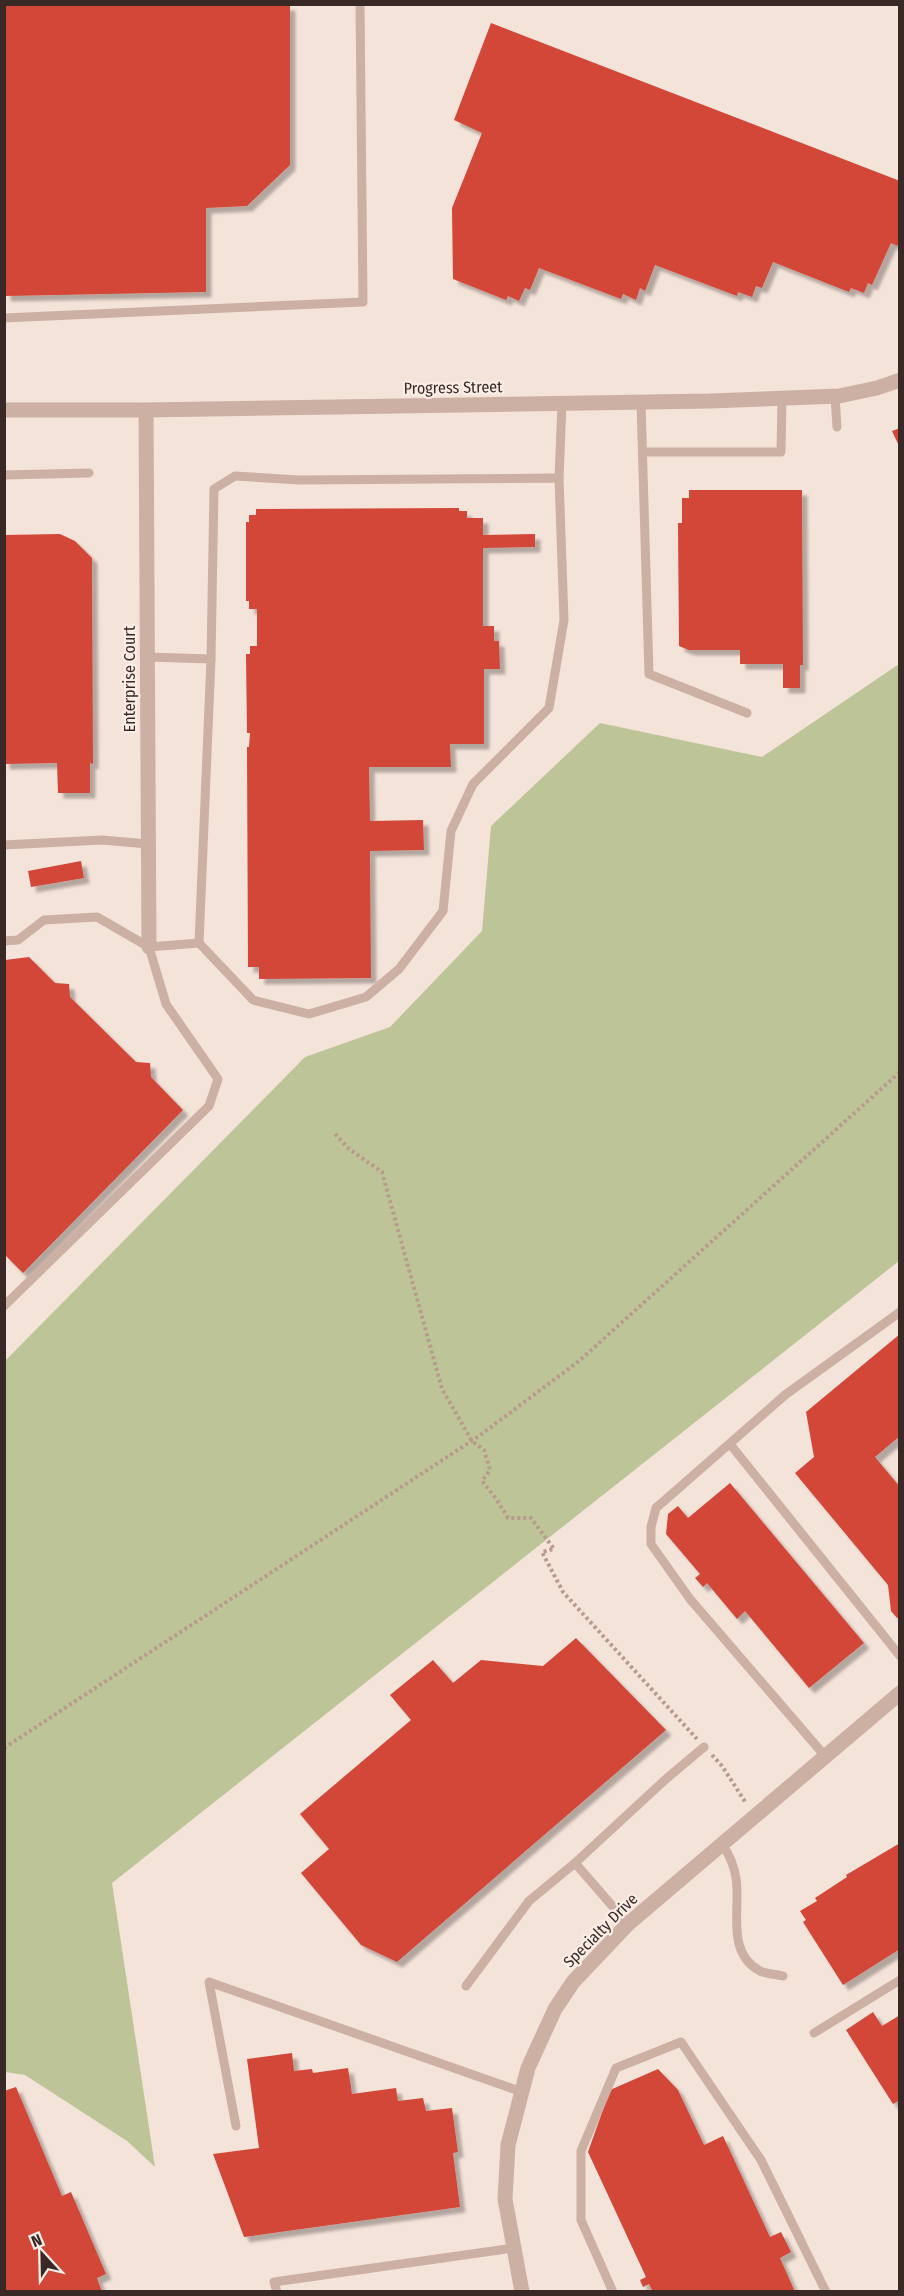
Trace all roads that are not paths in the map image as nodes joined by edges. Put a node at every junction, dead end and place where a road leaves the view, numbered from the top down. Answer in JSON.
{"nodes":[{"id":1,"x":360,"y":4,"type":"edge"},
{"id":2,"x":4,"y":318,"type":"edge"},
{"id":3,"x":900,"y":380,"type":"edge"},
{"id":4,"x":835,"y":396,"type":"junction"},
{"id":5,"x":782,"y":398,"type":"junction"},
{"id":6,"x":641,"y":403,"type":"junction"},
{"id":7,"x":562,"y":404,"type":"junction"},
{"id":8,"x":4,"y":410,"type":"edge"},
{"id":9,"x":146,"y":410,"type":"junction"},
{"id":10,"x":837,"y":427,"type":"dead end"},
{"id":11,"x":643,"y":452,"type":"junction"},
{"id":12,"x":89,"y":473,"type":"dead end"},
{"id":13,"x":4,"y":475,"type":"edge"},
{"id":14,"x":559,"y":478,"type":"junction"},
{"id":15,"x":147,"y":657,"type":"junction"},
{"id":16,"x":211,"y":659,"type":"junction"},
{"id":17,"x":747,"y":713,"type":"dead end"},
{"id":18,"x":148,"y":844,"type":"junction"},
{"id":19,"x":4,"y":845,"type":"edge"},
{"id":20,"x":4,"y":941,"type":"edge"},
{"id":21,"x":199,"y":943,"type":"junction"},
{"id":22,"x":149,"y":947,"type":"junction"},
{"id":23,"x":4,"y":1306,"type":"edge"},
{"id":24,"x":900,"y":1312,"type":"edge"},
{"id":25,"x":730,"y":1444,"type":"junction"},
{"id":26,"x":900,"y":1656,"type":"edge"},
{"id":27,"x":900,"y":1693,"type":"edge"},
{"id":28,"x":704,"y":1747,"type":"road end"},
{"id":29,"x":825,"y":1756,"type":"junction"},
{"id":30,"x":722,"y":1844,"type":"junction"},
{"id":31,"x":575,"y":1863,"type":"junction"},
{"id":32,"x":628,"y":1924,"type":"junction"},
{"id":33,"x":783,"y":1976,"type":"dead end"},
{"id":34,"x":900,"y":1980,"type":"edge"},
{"id":35,"x":466,"y":1986,"type":"dead end"},
{"id":36,"x":814,"y":2033,"type":"dead end"},
{"id":37,"x":522,"y":2092,"type":"junction"},
{"id":38,"x":236,"y":2126,"type":"dead end"},
{"id":39,"x":514,"y":2248,"type":"junction"},
{"id":40,"x":277,"y":2292,"type":"edge"},
{"id":41,"x":522,"y":2292,"type":"edge"},
{"id":42,"x":613,"y":2292,"type":"edge"},
{"id":43,"x":826,"y":2292,"type":"edge"}],
"edges":[{"from":1,"to":2,"type":"lane"},
{"from":3,"to":4,"type":"street","name":"Progress Street"},
{"from":4,"to":5,"type":"street","name":"Progress Street"},
{"from":4,"to":10,"type":"lane"},
{"from":5,"to":6,"type":"street","name":"Progress Street"},
{"from":5,"to":11,"type":"lane"},
{"from":6,"to":7,"type":"street","name":"Progress Street"},
{"from":6,"to":11,"type":"lane"},
{"from":7,"to":9,"type":"street","name":"Progress Street"},
{"from":7,"to":14,"type":"lane"},
{"from":8,"to":9,"type":"street","name":"Progress Street"},
{"from":9,"to":15,"type":"street","name":"Enterprise Court"},
{"from":11,"to":17,"type":"lane"},
{"from":12,"to":13,"type":"lane"},
{"from":14,"to":16,"type":"lane"},
{"from":14,"to":21,"type":"lane"},
{"from":15,"to":16,"type":"lane"},
{"from":15,"to":18,"type":"street","name":"Enterprise Court"},
{"from":16,"to":21,"type":"lane"},
{"from":18,"to":19,"type":"lane"},
{"from":18,"to":22,"type":"street","name":"Enterprise Court"},
{"from":20,"to":22,"type":"lane"},
{"from":21,"to":22,"type":"lane"},
{"from":22,"to":23,"type":"lane"},
{"from":24,"to":25,"type":"lane"},
{"from":25,"to":26,"type":"lane"},
{"from":25,"to":29,"type":"lane"},
{"from":27,"to":29,"type":"street","name":"Specialty Drive"},
{"from":28,"to":31,"type":"lane"},
{"from":29,"to":30,"type":"street","name":"Specialty Drive"},
{"from":30,"to":32,"type":"street","name":"Specialty Drive"},
{"from":30,"to":33,"type":"lane"},
{"from":31,"to":32,"type":"lane"},
{"from":31,"to":35,"type":"lane"},
{"from":32,"to":37,"type":"street","name":"Specialty Drive"},
{"from":34,"to":36,"type":"lane"},
{"from":37,"to":38,"type":"lane"},
{"from":37,"to":39,"type":"street","name":"Specialty Drive"},
{"from":39,"to":40,"type":"lane"},
{"from":39,"to":41,"type":"street","name":"Specialty Drive"},
{"from":42,"to":43,"type":"lane"}]}
